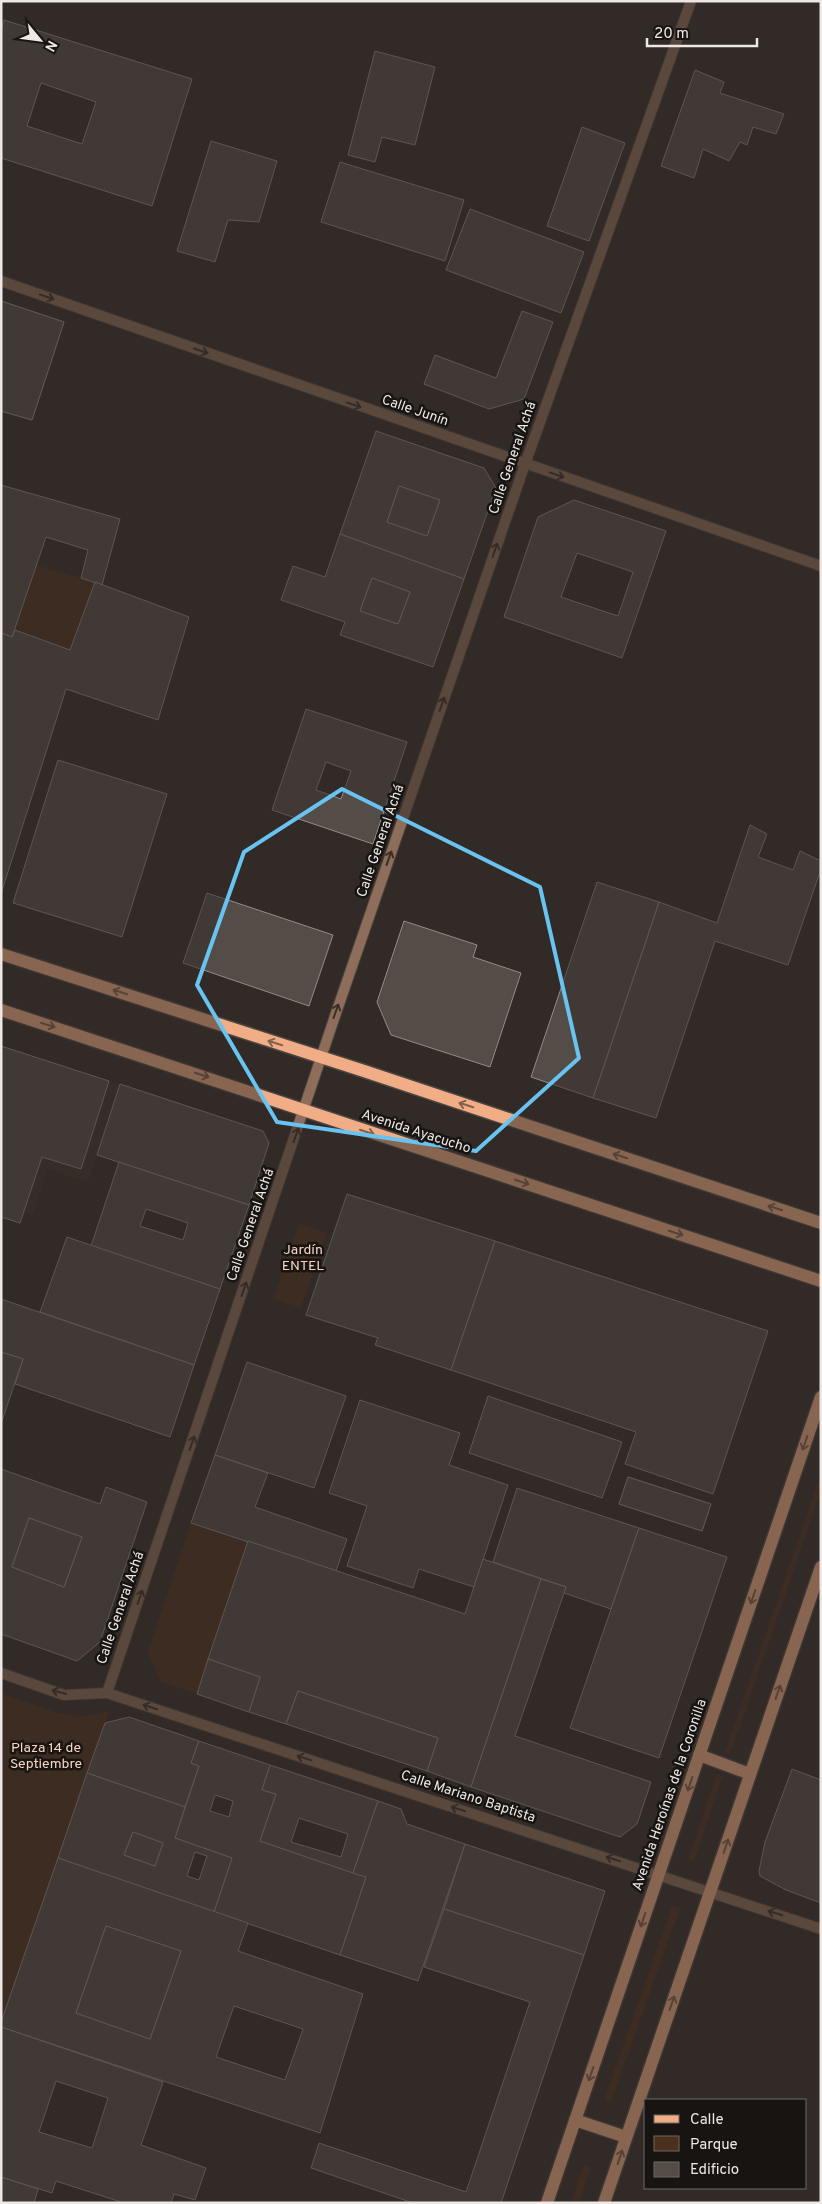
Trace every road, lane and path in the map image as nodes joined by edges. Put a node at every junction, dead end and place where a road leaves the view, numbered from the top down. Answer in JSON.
{"nodes":[{"id":1,"x":691,"y":1,"type":"edge"},
{"id":2,"x":1,"y":281,"type":"edge"},
{"id":3,"x":525,"y":464,"type":"junction"},
{"id":4,"x":821,"y":566,"type":"edge"},
{"id":5,"x":1,"y":954,"type":"edge"},
{"id":6,"x":1,"y":1010,"type":"edge"},
{"id":7,"x":321,"y":1058,"type":"junction"},
{"id":8,"x":304,"y":1111,"type":"junction"},
{"id":9,"x":821,"y":1223,"type":"edge"},
{"id":10,"x":821,"y":1281,"type":"edge"},
{"id":11,"x":820,"y":1401,"type":"edge"},
{"id":12,"x":821,"y":1567,"type":"edge"},
{"id":13,"x":1,"y":1673,"type":"edge"},
{"id":14,"x":107,"y":1693,"type":"junction"},
{"id":15,"x":699,"y":1755,"type":"junction"},
{"id":16,"x":750,"y":1774,"type":"junction"},
{"id":17,"x":659,"y":1874,"type":"junction"},
{"id":18,"x":711,"y":1892,"type":"junction"},
{"id":19,"x":821,"y":1929,"type":"edge"},
{"id":20,"x":575,"y":2120,"type":"junction"},
{"id":21,"x":626,"y":2137,"type":"junction"},
{"id":22,"x":547,"y":2203,"type":"edge"},
{"id":23,"x":604,"y":2203,"type":"edge"}],
"edges":[{"from":1,"to":3,"type":"street","name":"Calle General Achá"},
{"from":2,"to":3,"type":"street","name":"Calle Junín","one_way":true},
{"from":3,"to":4,"type":"street","name":"Calle Junín","one_way":true},
{"from":7,"to":3,"type":"street","name":"Calle General Achá","one_way":true},
{"from":7,"to":5,"type":"main road","one_way":true},
{"from":6,"to":8,"type":"main road","name":"Avenida Ayacucho","one_way":true},
{"from":7,"to":8,"type":"street","name":"Calle General Achá"},
{"from":9,"to":7,"type":"main road","one_way":true},
{"from":8,"to":10,"type":"main road","name":"Avenida Ayacucho","one_way":true},
{"from":14,"to":8,"type":"street","name":"Calle General Achá","one_way":true},
{"from":11,"to":15,"type":"main road","name":"Avenida Heroínas de la Coronilla","one_way":true},
{"from":16,"to":12,"type":"main road","one_way":true},
{"from":14,"to":13,"type":"street","one_way":true},
{"from":17,"to":14,"type":"street","name":"Calle Mariano Baptista","one_way":true},
{"from":15,"to":16,"type":"main road"},
{"from":15,"to":17,"type":"main road","name":"Avenida Heroínas de la Coronilla","one_way":true},
{"from":18,"to":16,"type":"main road","one_way":true},
{"from":17,"to":18,"type":"street","name":"Calle Mariano Baptista"},
{"from":17,"to":20,"type":"main road","name":"Avenida Heroínas de la Coronilla","one_way":true},
{"from":19,"to":18,"type":"street","name":"Calle Mariano Baptista","one_way":true},
{"from":21,"to":18,"type":"main road","one_way":true},
{"from":20,"to":21,"type":"main road"},
{"from":20,"to":22,"type":"main road","name":"Avenida Heroínas de la Coronilla"},
{"from":23,"to":21,"type":"main road","one_way":true}]}
